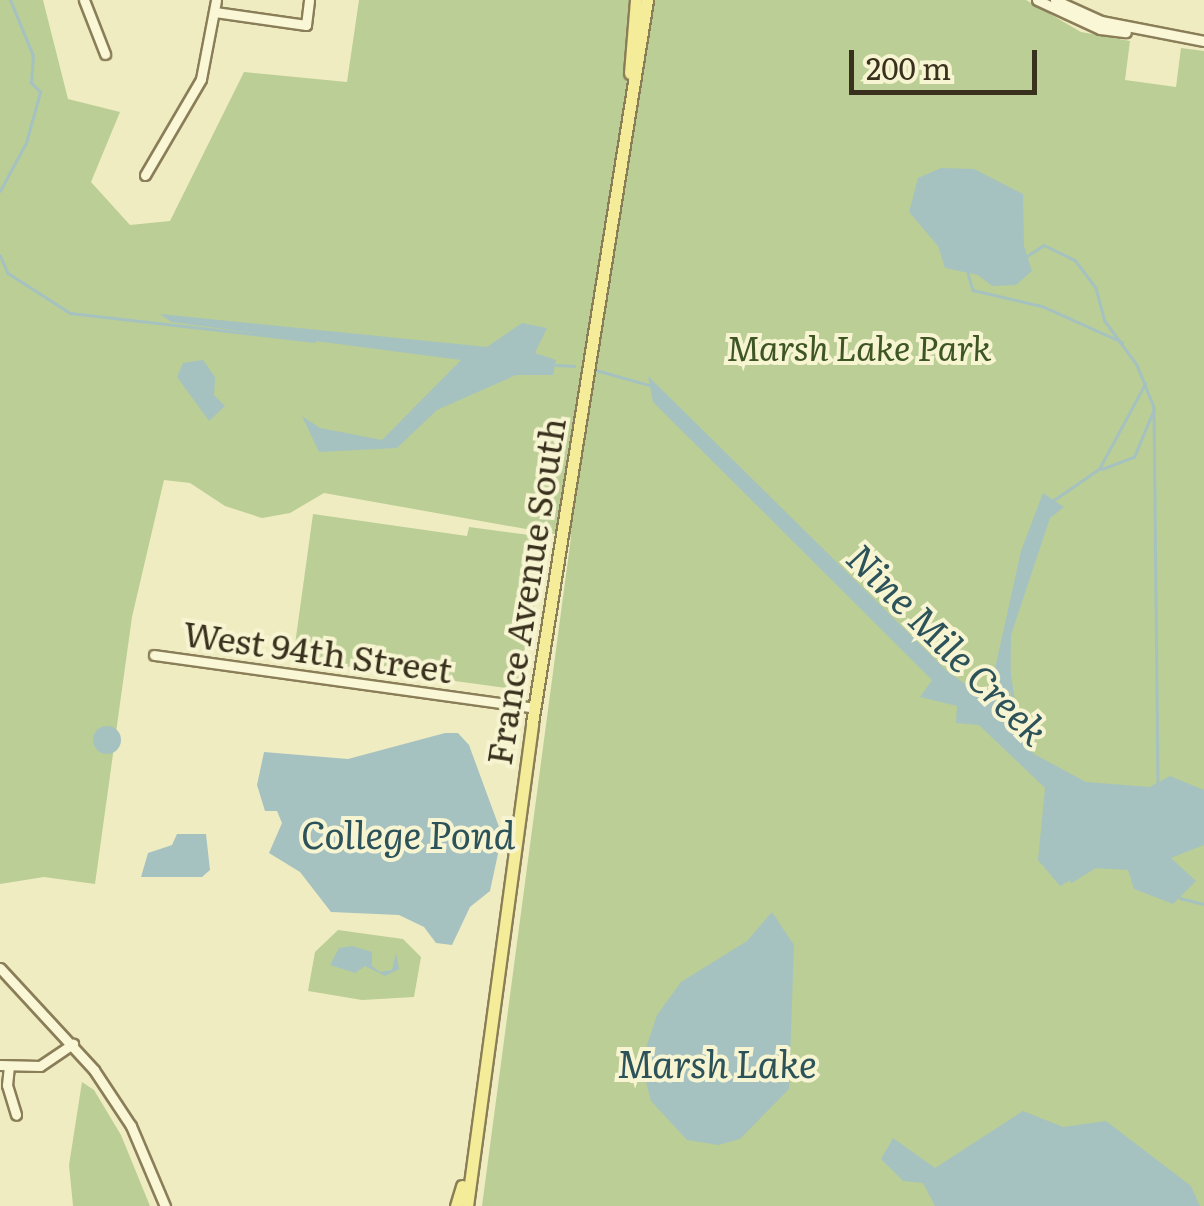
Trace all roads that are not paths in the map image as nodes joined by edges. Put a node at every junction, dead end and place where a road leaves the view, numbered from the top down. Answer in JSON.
{"nodes":[{"id":1,"x":84,"y":0,"type":"edge"},
{"id":2,"x":216,"y":0,"type":"edge"},
{"id":3,"x":310,"y":0,"type":"edge"},
{"id":4,"x":636,"y":0,"type":"edge"},
{"id":5,"x":647,"y":0,"type":"edge"},
{"id":6,"x":1037,"y":0,"type":"edge"},
{"id":7,"x":1056,"y":0,"type":"edge"},
{"id":8,"x":1075,"y":10,"type":"edge"},
{"id":9,"x":215,"y":12,"type":"junction"},
{"id":10,"x":1204,"y":41,"type":"edge"},
{"id":11,"x":105,"y":54,"type":"dead end"},
{"id":12,"x":630,"y":77,"type":"junction"},
{"id":13,"x":145,"y":175,"type":"dead end"},
{"id":14,"x":154,"y":655,"type":"dead end"},
{"id":15,"x":534,"y":708,"type":"junction"},
{"id":16,"x":0,"y":969,"type":"edge"},
{"id":17,"x":74,"y":1044,"type":"junction"},
{"id":18,"x":5,"y":1066,"type":"edge"},
{"id":19,"x":16,"y":1115,"type":"dead end"},
{"id":20,"x":466,"y":1172,"type":"junction"},
{"id":21,"x":165,"y":1206,"type":"edge"},
{"id":22,"x":456,"y":1206,"type":"edge"},
{"id":23,"x":467,"y":1206,"type":"edge"}],
"edges":[{"from":1,"to":11,"type":"street"},
{"from":2,"to":9,"type":"street"},
{"from":3,"to":9,"type":"street"},
{"from":4,"to":12,"type":"main road","name":"France Avenue South"},
{"from":5,"to":12,"type":"main road","name":"France Avenue South"},
{"from":6,"to":8,"type":"street"},
{"from":7,"to":8,"type":"street"},
{"from":8,"to":10,"type":"street"},
{"from":9,"to":13,"type":"street"},
{"from":12,"to":15,"type":"main road","name":"France Avenue South"},
{"from":14,"to":15,"type":"street","name":"West 94th Street"},
{"from":15,"to":20,"type":"main road","name":"France Avenue South"},
{"from":16,"to":17,"type":"street"},
{"from":17,"to":18,"type":"street"},
{"from":17,"to":21,"type":"street"},
{"from":18,"to":19,"type":"street"},
{"from":20,"to":22,"type":"main road","name":"France Avenue South"},
{"from":20,"to":23,"type":"main road","name":"France Avenue South"}]}
